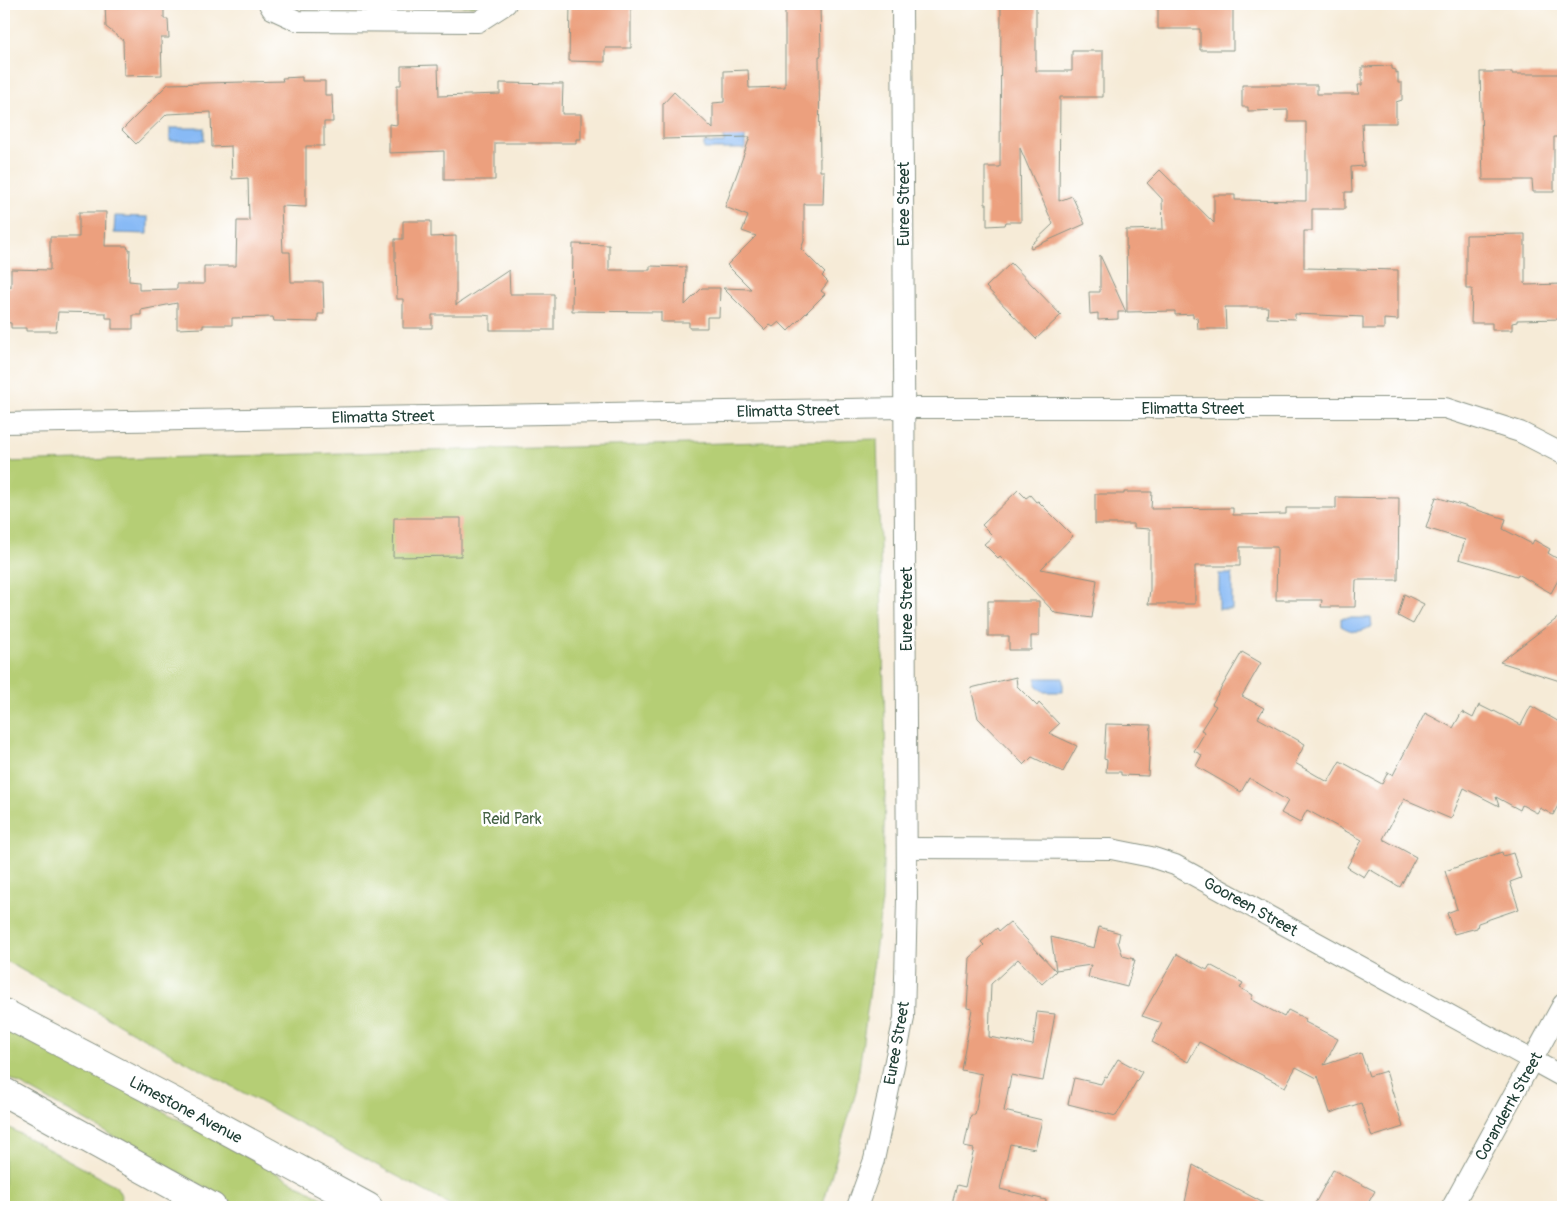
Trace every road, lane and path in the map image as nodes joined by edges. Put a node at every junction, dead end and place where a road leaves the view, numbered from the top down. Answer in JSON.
{"nodes":[{"id":1,"x":269,"y":4,"type":"edge"},
{"id":2,"x":506,"y":4,"type":"edge"},
{"id":3,"x":902,"y":4,"type":"edge"},
{"id":4,"x":904,"y":408,"type":"junction"},
{"id":5,"x":4,"y":423,"type":"edge"},
{"id":6,"x":1563,"y":454,"type":"edge"},
{"id":7,"x":907,"y":848,"type":"junction"},
{"id":8,"x":1563,"y":1004,"type":"edge"},
{"id":9,"x":4,"y":1014,"type":"edge"},
{"id":10,"x":1533,"y":1060,"type":"junction"},
{"id":11,"x":1563,"y":1077,"type":"edge"},
{"id":12,"x":4,"y":1092,"type":"edge"},
{"id":13,"x":212,"y":1207,"type":"edge"},
{"id":14,"x":368,"y":1207,"type":"edge"},
{"id":15,"x":857,"y":1207,"type":"edge"},
{"id":16,"x":1452,"y":1207,"type":"edge"}],
"edges":[{"from":1,"to":2,"type":"street"},
{"from":3,"to":4,"type":"street","name":"Euree Street"},
{"from":4,"to":5,"type":"street","name":"Elimatta Street"},
{"from":4,"to":6,"type":"street","name":"Elimatta Street"},
{"from":4,"to":7,"type":"street","name":"Euree Street"},
{"from":7,"to":10,"type":"street","name":"Gooreen Street"},
{"from":7,"to":15,"type":"street","name":"Euree Street"},
{"from":8,"to":10,"type":"street","name":"Coranderrk Street"},
{"from":9,"to":14,"type":"main road","name":"Limestone Avenue"},
{"from":10,"to":11,"type":"street","name":"Gooreen Street"},
{"from":10,"to":16,"type":"street","name":"Coranderrk Street"},
{"from":12,"to":13,"type":"main road"}]}
